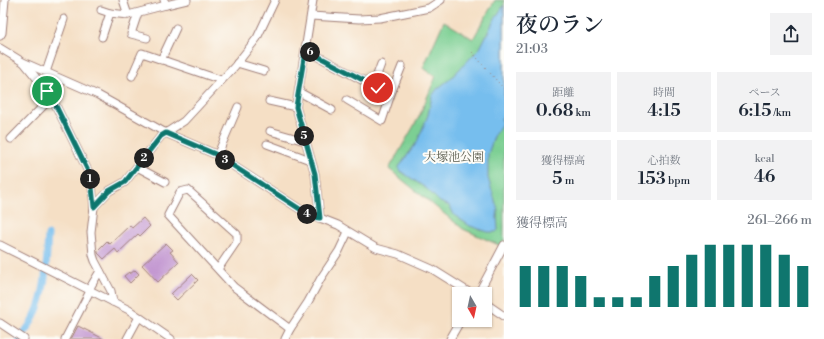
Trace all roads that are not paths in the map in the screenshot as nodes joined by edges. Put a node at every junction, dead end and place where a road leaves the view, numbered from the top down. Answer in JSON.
{"nodes":[{"id":1,"x":5,"y":0,"type":"edge"},
{"id":2,"x":123,"y":0,"type":"edge"},
{"id":3,"x":187,"y":0,"type":"edge"},
{"id":4,"x":275,"y":0,"type":"edge"},
{"id":5,"x":313,"y":0,"type":"edge"},
{"id":6,"x":441,"y":0,"type":"edge"},
{"id":7,"x":165,"y":3,"type":"edge"},
{"id":8,"x":101,"y":10,"type":"dead end"},
{"id":9,"x":110,"y":13,"type":"junction"},
{"id":10,"x":138,"y":13,"type":"junction"},
{"id":11,"x":128,"y":15,"type":"junction"},
{"id":12,"x":311,"y":16,"type":"junction"},
{"id":13,"x":64,"y":19,"type":"dead end"},
{"id":14,"x":176,"y":28,"type":"dead end"},
{"id":15,"x":0,"y":36,"type":"edge"},
{"id":16,"x":102,"y":37,"type":"dead end"},
{"id":17,"x":147,"y":38,"type":"dead end"},
{"id":18,"x":306,"y":46,"type":"junction"},
{"id":19,"x":0,"y":48,"type":"edge"},
{"id":20,"x":161,"y":60,"type":"junction"},
{"id":21,"x":23,"y":62,"type":"junction"},
{"id":22,"x":237,"y":63,"type":"junction"},
{"id":23,"x":381,"y":64,"type":"dead end"},
{"id":24,"x":402,"y":66,"type":"dead end"},
{"id":25,"x":264,"y":71,"type":"dead end"},
{"id":26,"x":46,"y":72,"type":"junction"},
{"id":27,"x":132,"y":76,"type":"dead end"},
{"id":28,"x":221,"y":80,"type":"junction"},
{"id":29,"x":373,"y":86,"type":"junction"},
{"id":30,"x":392,"y":91,"type":"junction"},
{"id":31,"x":299,"y":92,"type":"junction"},
{"id":32,"x":51,"y":98,"type":"junction"},
{"id":33,"x":347,"y":100,"type":"dead end"},
{"id":34,"x":269,"y":101,"type":"dead end"},
{"id":35,"x":296,"y":107,"type":"junction"},
{"id":36,"x":238,"y":108,"type":"dead end"},
{"id":37,"x":332,"y":110,"type":"dead end"},
{"id":38,"x":270,"y":131,"type":"dead end"},
{"id":39,"x":166,"y":133,"type":"junction"},
{"id":40,"x":11,"y":139,"type":"dead end"},
{"id":41,"x":305,"y":141,"type":"junction"},
{"id":42,"x":267,"y":144,"type":"dead end"},
{"id":43,"x":217,"y":156,"type":"junction"},
{"id":44,"x":310,"y":160,"type":"junction"},
{"id":45,"x":137,"y":167,"type":"junction"},
{"id":46,"x":165,"y":182,"type":"dead end"},
{"id":47,"x":94,"y":207,"type":"junction"},
{"id":48,"x":320,"y":218,"type":"junction"},
{"id":49,"x":348,"y":232,"type":"junction"},
{"id":50,"x":0,"y":245,"type":"edge"},
{"id":51,"x":504,"y":246,"type":"edge"},
{"id":52,"x":218,"y":269,"type":"junction"},
{"id":53,"x":100,"y":271,"type":"junction"},
{"id":54,"x":461,"y":287,"type":"edge"},
{"id":55,"x":482,"y":287,"type":"edge"},
{"id":56,"x":90,"y":291,"type":"junction"},
{"id":57,"x":113,"y":302,"type":"junction"},
{"id":58,"x":492,"y":308,"type":"edge"},
{"id":59,"x":504,"y":316,"type":"edge"},
{"id":60,"x":139,"y":317,"type":"junction"},
{"id":61,"x":0,"y":323,"type":"edge"},
{"id":62,"x":457,"y":327,"type":"edge"},
{"id":63,"x":290,"y":329,"type":"junction"},
{"id":64,"x":21,"y":337,"type":"edge"},
{"id":65,"x":65,"y":339,"type":"edge"},
{"id":66,"x":126,"y":339,"type":"edge"},
{"id":67,"x":171,"y":339,"type":"edge"},
{"id":68,"x":285,"y":339,"type":"edge"},
{"id":69,"x":450,"y":339,"type":"edge"}],
"edges":[{"from":1,"to":15,"type":"street"},
{"from":2,"to":11,"type":"street"},
{"from":3,"to":7,"type":"street"},
{"from":4,"to":22,"type":"street"},
{"from":5,"to":12,"type":"street"},
{"from":6,"to":12,"type":"street"},
{"from":7,"to":10,"type":"street"},
{"from":8,"to":9,"type":"street"},
{"from":9,"to":11,"type":"street"},
{"from":9,"to":16,"type":"street"},
{"from":10,"to":11,"type":"street"},
{"from":10,"to":17,"type":"street"},
{"from":12,"to":18,"type":"street"},
{"from":13,"to":26,"type":"street"},
{"from":14,"to":20,"type":"street"},
{"from":18,"to":29,"type":"street"},
{"from":18,"to":31,"type":"street"},
{"from":19,"to":21,"type":"street"},
{"from":20,"to":27,"type":"street"},
{"from":20,"to":28,"type":"street"},
{"from":21,"to":26,"type":"street"},
{"from":21,"to":32,"type":"street"},
{"from":22,"to":25,"type":"street"},
{"from":22,"to":28,"type":"street"},
{"from":23,"to":29,"type":"street"},
{"from":24,"to":30,"type":"street"},
{"from":26,"to":39,"type":"street"},
{"from":28,"to":39,"type":"street"},
{"from":29,"to":30,"type":"street"},
{"from":30,"to":33,"type":"street"},
{"from":31,"to":35,"type":"street"},
{"from":31,"to":37,"type":"street"},
{"from":32,"to":40,"type":"street"},
{"from":32,"to":47,"type":"street"},
{"from":34,"to":35,"type":"street"},
{"from":35,"to":41,"type":"street"},
{"from":36,"to":43,"type":"street"},
{"from":38,"to":41,"type":"street"},
{"from":39,"to":43,"type":"street"},
{"from":39,"to":45,"type":"street"},
{"from":41,"to":44,"type":"street"},
{"from":42,"to":44,"type":"street"},
{"from":43,"to":48,"type":"street"},
{"from":44,"to":48,"type":"street"},
{"from":45,"to":46,"type":"street"},
{"from":45,"to":47,"type":"street"},
{"from":47,"to":53,"type":"street"},
{"from":48,"to":49,"type":"street"},
{"from":49,"to":54,"type":"street"},
{"from":49,"to":63,"type":"street"},
{"from":50,"to":56,"type":"street"},
{"from":51,"to":55,"type":"street"},
{"from":52,"to":52,"type":"street"},
{"from":52,"to":63,"type":"street"},
{"from":53,"to":56,"type":"street"},
{"from":53,"to":57,"type":"street"},
{"from":56,"to":57,"type":"street"},
{"from":56,"to":65,"type":"street"},
{"from":57,"to":60,"type":"street"},
{"from":58,"to":59,"type":"street"},
{"from":60,"to":66,"type":"street"},
{"from":60,"to":67,"type":"street"},
{"from":61,"to":64,"type":"street"},
{"from":62,"to":69,"type":"street"},
{"from":63,"to":68,"type":"street"}]}
